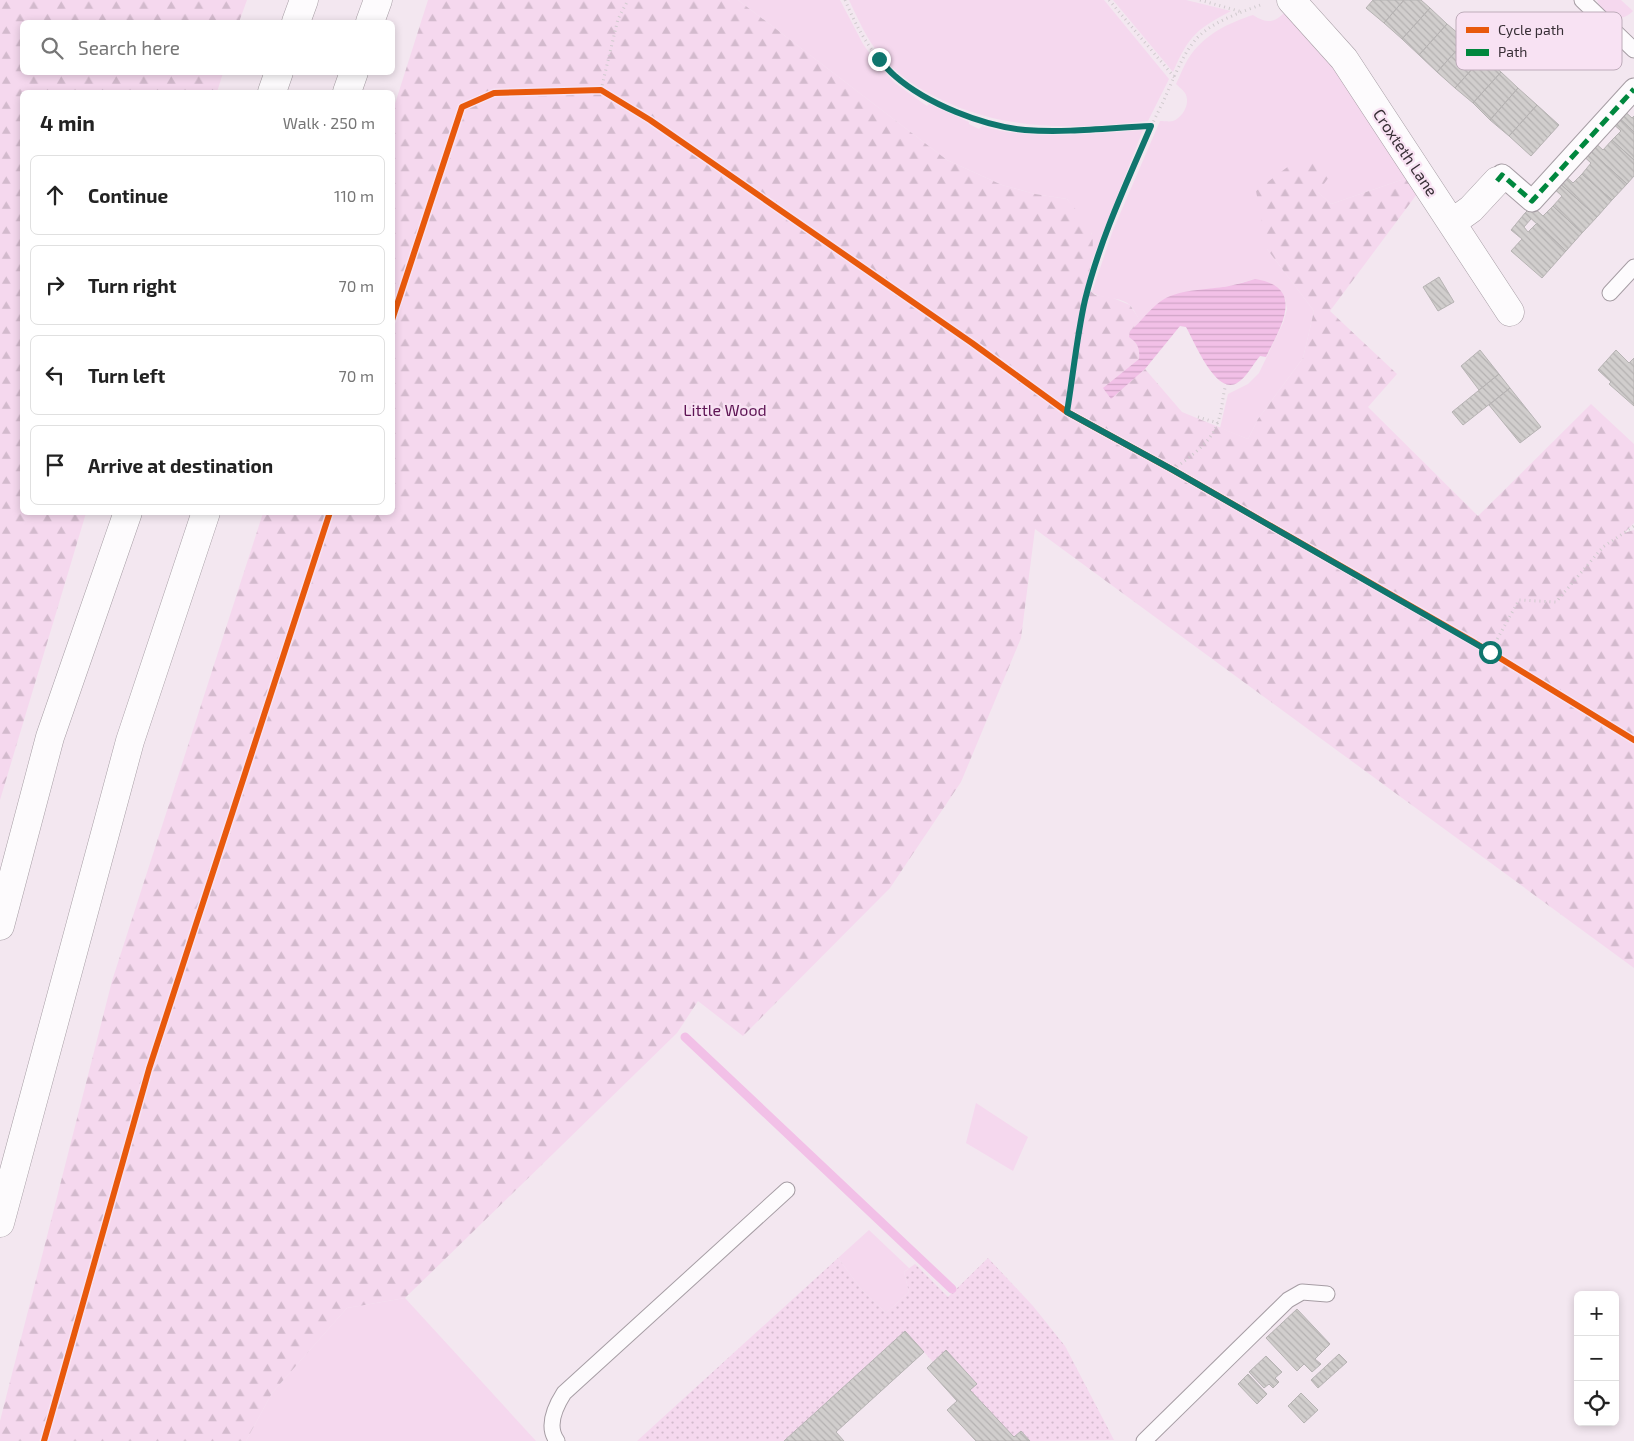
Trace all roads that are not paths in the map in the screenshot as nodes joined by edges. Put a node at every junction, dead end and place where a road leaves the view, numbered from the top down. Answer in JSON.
{"nodes":[{"id":1,"x":304,"y":0,"type":"edge"},
{"id":2,"x":378,"y":0,"type":"edge"},
{"id":3,"x":1582,"y":0,"type":"edge"},
{"id":4,"x":1279,"y":1,"type":"edge"},
{"id":5,"x":1594,"y":12,"type":"edge"},
{"id":6,"x":297,"y":20,"type":"edge"},
{"id":7,"x":371,"y":20,"type":"edge"},
{"id":8,"x":1622,"y":38,"type":"edge"},
{"id":9,"x":1634,"y":50,"type":"edge"},
{"id":10,"x":278,"y":75,"type":"edge"},
{"id":11,"x":353,"y":75,"type":"edge"},
{"id":12,"x":1634,"y":89,"type":"edge"},
{"id":13,"x":273,"y":90,"type":"edge"},
{"id":14,"x":348,"y":90,"type":"edge"},
{"id":15,"x":1497,"y":181,"type":"joint"},
{"id":16,"x":1453,"y":222,"type":"junction"},
{"id":17,"x":1634,"y":267,"type":"edge"},
{"id":18,"x":1610,"y":293,"type":"dead end"},
{"id":19,"x":1510,"y":312,"type":"dead end"},
{"id":20,"x":127,"y":515,"type":"edge"},
{"id":21,"x":205,"y":515,"type":"edge"},
{"id":22,"x":0,"y":926,"type":"edge"},
{"id":23,"x":787,"y":1190,"type":"dead end"},
{"id":24,"x":0,"y":1223,"type":"edge"},
{"id":25,"x":1326,"y":1294,"type":"dead end"},
{"id":26,"x":557,"y":1441,"type":"edge"},
{"id":27,"x":1144,"y":1441,"type":"edge"}],
"edges":[{"from":1,"to":6,"type":"main road"},
{"from":2,"to":7,"type":"main road"},
{"from":3,"to":5,"type":"lane"},
{"from":4,"to":16,"type":"main road","name":"Croxteth Lane"},
{"from":8,"to":9,"type":"lane"},
{"from":10,"to":13,"type":"main road"},
{"from":11,"to":14,"type":"main road"},
{"from":12,"to":15,"type":"street"},
{"from":15,"to":16,"type":"main road"},
{"from":16,"to":19,"type":"main road","name":"Croxteth Lane"},
{"from":17,"to":18,"type":"lane"},
{"from":20,"to":22,"type":"main road"},
{"from":21,"to":24,"type":"main road"},
{"from":23,"to":26,"type":"lane"},
{"from":25,"to":27,"type":"lane"}]}
